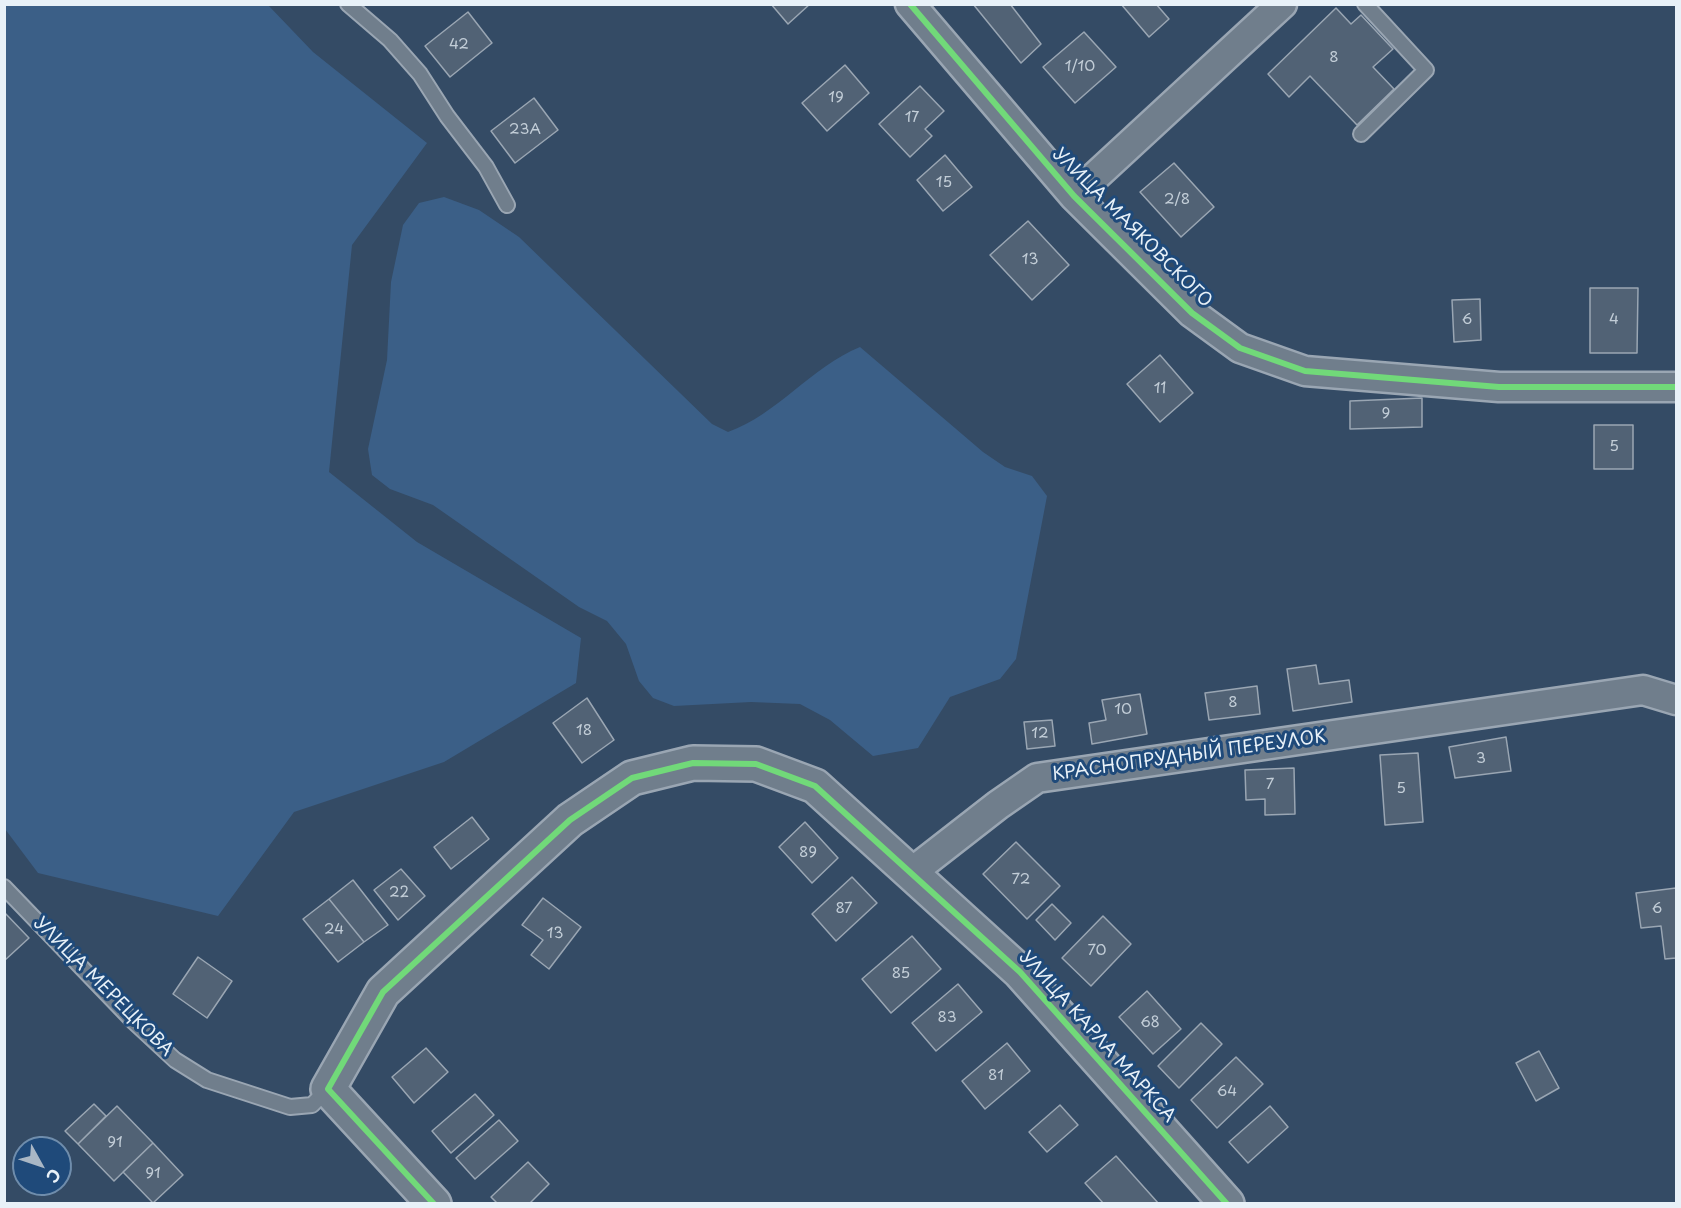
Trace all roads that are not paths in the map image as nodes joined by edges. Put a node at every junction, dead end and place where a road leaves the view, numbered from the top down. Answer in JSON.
{"nodes":[{"id":1,"x":348,"y":4,"type":"edge"},
{"id":2,"x":910,"y":4,"type":"edge"},
{"id":3,"x":1282,"y":4,"type":"edge"},
{"id":4,"x":1365,"y":4,"type":"edge"},
{"id":5,"x":1361,"y":134,"type":"dead end"},
{"id":6,"x":1074,"y":196,"type":"junction"},
{"id":7,"x":507,"y":205,"type":"dead end"},
{"id":8,"x":1677,"y":387,"type":"edge"},
{"id":9,"x":1677,"y":700,"type":"edge"},
{"id":10,"x":912,"y":872,"type":"junction"},
{"id":11,"x":4,"y":887,"type":"edge"},
{"id":12,"x":328,"y":1089,"type":"junction"},
{"id":13,"x":434,"y":1203,"type":"edge"},
{"id":14,"x":1227,"y":1203,"type":"edge"}],
"edges":[{"from":1,"to":7,"type":"lane"},
{"from":2,"to":6,"type":"street","name":"УЛИЦА МАЯКОВСКОГО"},
{"from":3,"to":6,"type":"street"},
{"from":4,"to":5,"type":"lane"},
{"from":6,"to":8,"type":"street","name":"УЛИЦА МАЯКОВСКОГО"},
{"from":9,"to":10,"type":"street","name":"КРАСНОПРУДНЫЙ ПЕРЕУЛОК"},
{"from":10,"to":12,"type":"street"},
{"from":10,"to":14,"type":"street","name":"УЛИЦА КАРЛА МАРКСА"},
{"from":11,"to":12,"type":"lane","name":"УЛИЦА МЕРЕЦКОВА"},
{"from":12,"to":13,"type":"street"}]}
